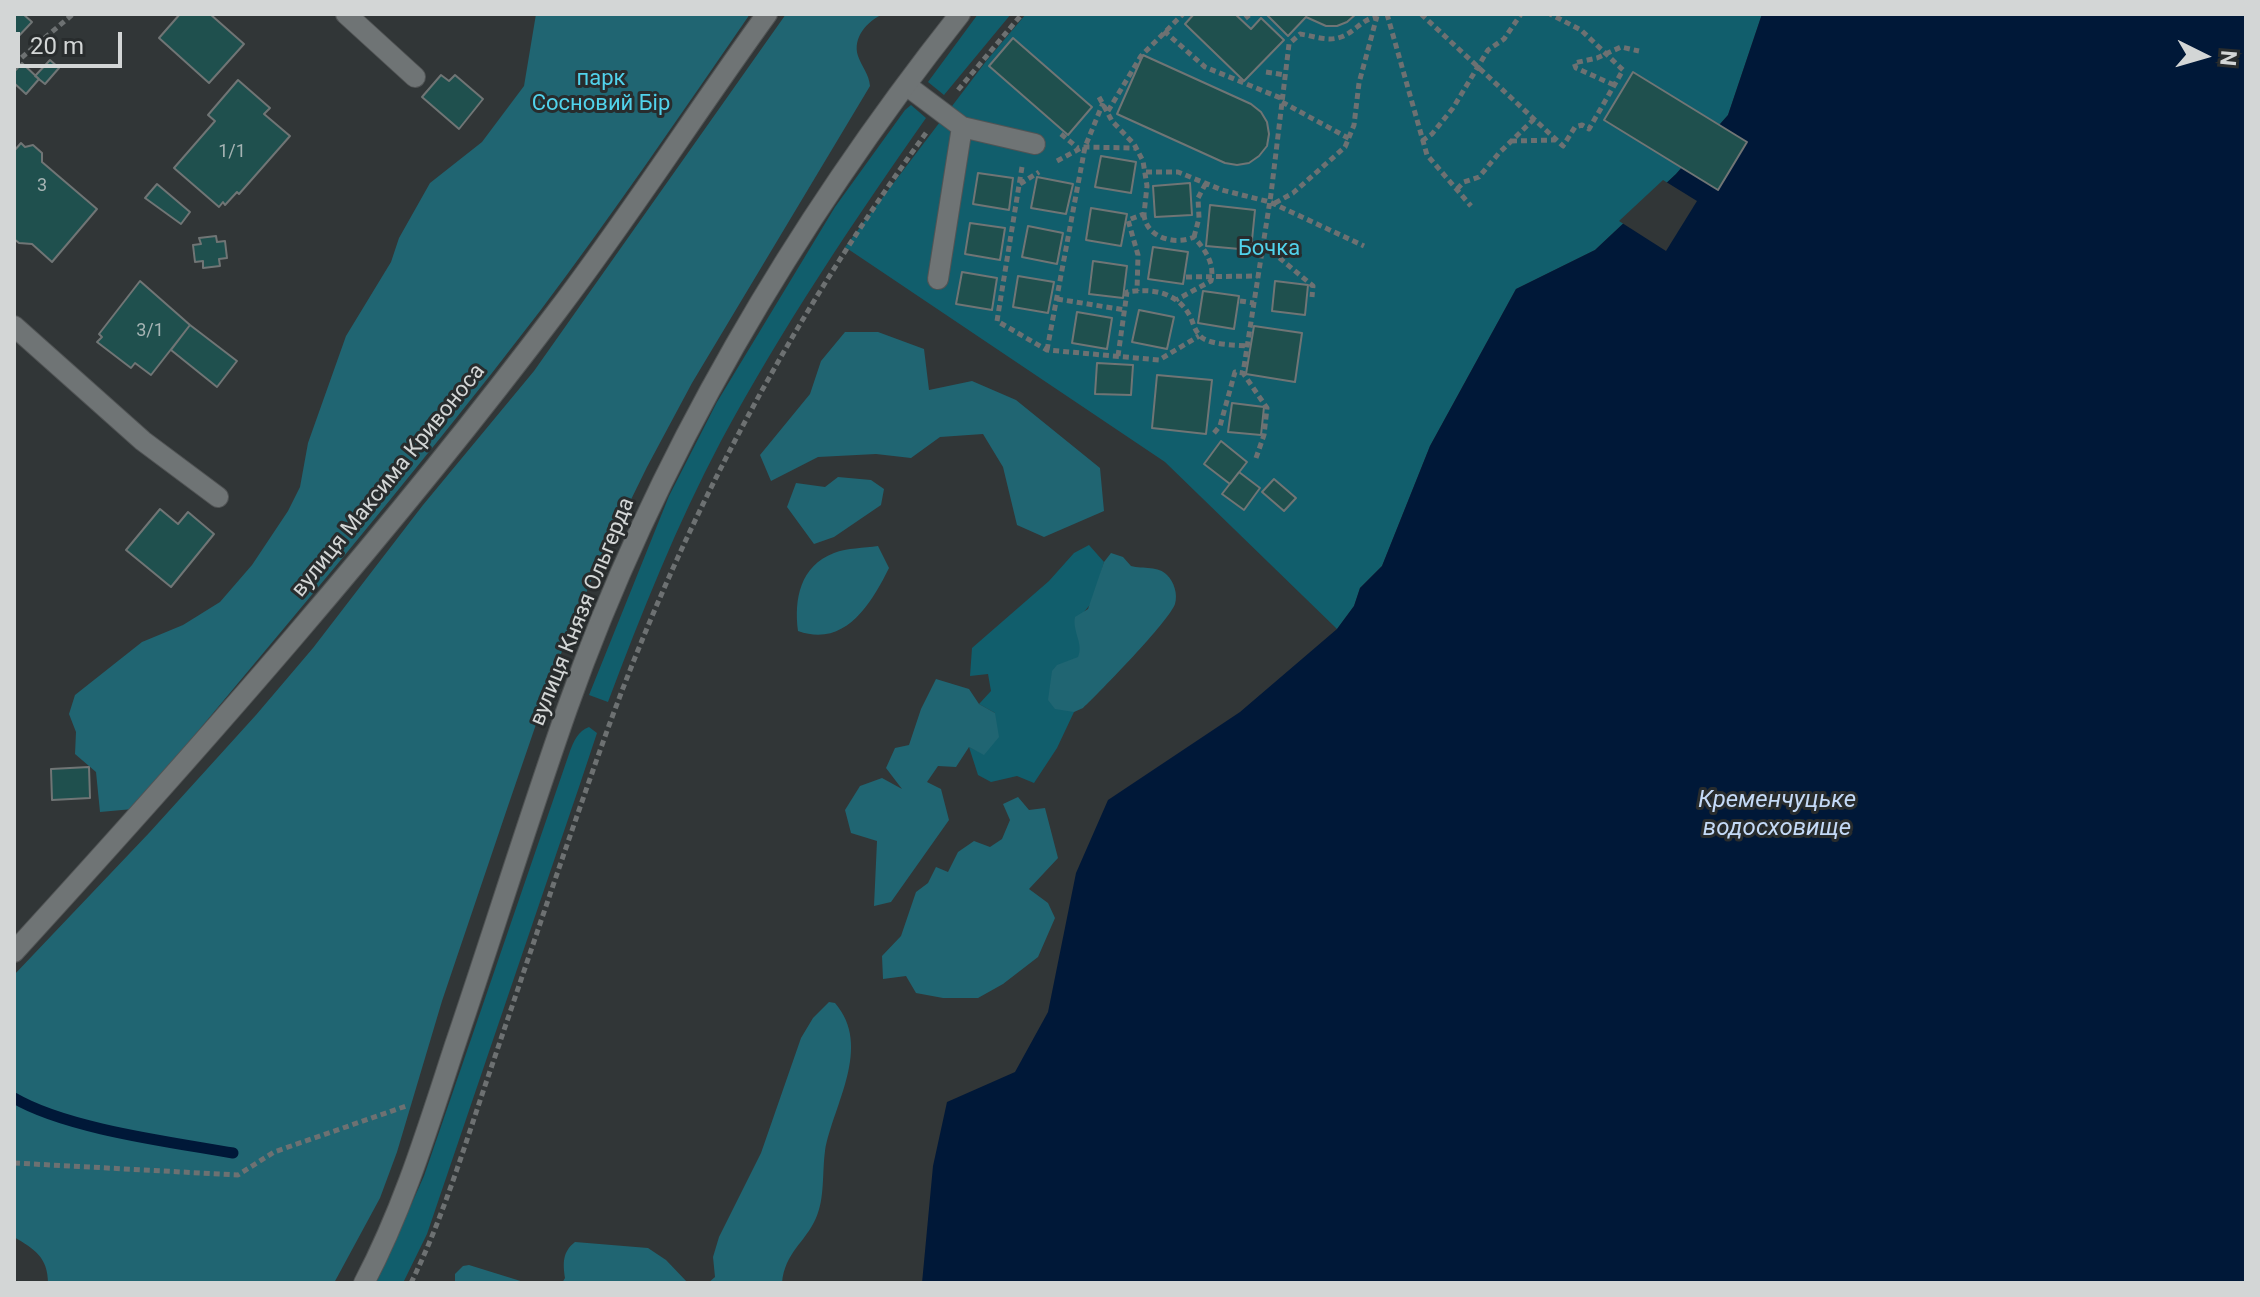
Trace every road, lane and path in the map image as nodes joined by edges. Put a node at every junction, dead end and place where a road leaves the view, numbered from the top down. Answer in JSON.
{"nodes":[{"id":1,"x":73,"y":14,"type":"edge"},
{"id":2,"x":346,"y":14,"type":"edge"},
{"id":3,"x":767,"y":14,"type":"edge"},
{"id":4,"x":960,"y":14,"type":"edge"},
{"id":5,"x":1022,"y":14,"type":"edge"},
{"id":6,"x":1183,"y":14,"type":"edge"},
{"id":7,"x":1245,"y":14,"type":"edge"},
{"id":8,"x":1387,"y":14,"type":"edge"},
{"id":9,"x":1421,"y":14,"type":"edge"},
{"id":10,"x":1521,"y":14,"type":"edge"},
{"id":11,"x":1550,"y":14,"type":"edge"},
{"id":12,"x":1378,"y":16,"type":"edge"},
{"id":13,"x":1250,"y":20,"type":"dead end"},
{"id":14,"x":1164,"y":31,"type":"junction"},
{"id":15,"x":1639,"y":51,"type":"dead end"},
{"id":16,"x":1608,"y":53,"type":"junction"},
{"id":17,"x":14,"y":64,"type":"edge"},
{"id":18,"x":1478,"y":67,"type":"junction"},
{"id":19,"x":1266,"y":72,"type":"dead end"},
{"id":20,"x":1285,"y":75,"type":"junction"},
{"id":21,"x":415,"y":77,"type":"dead end"},
{"id":22,"x":906,"y":85,"type":"junction"},
{"id":23,"x":1614,"y":85,"type":"junction"},
{"id":24,"x":1282,"y":100,"type":"junction"},
{"id":25,"x":942,"y":111,"type":"junction"},
{"id":26,"x":1107,"y":112,"type":"junction"},
{"id":27,"x":1534,"y":119,"type":"junction"},
{"id":28,"x":962,"y":127,"type":"junction"},
{"id":29,"x":1350,"y":139,"type":"junction"},
{"id":30,"x":1556,"y":140,"type":"junction"},
{"id":31,"x":1422,"y":141,"type":"junction"},
{"id":32,"x":1511,"y":141,"type":"junction"},
{"id":33,"x":1030,"y":143,"type":"joint"},
{"id":34,"x":1085,"y":147,"type":"junction"},
{"id":35,"x":1136,"y":148,"type":"junction"},
{"id":36,"x":1146,"y":172,"type":"junction"},
{"id":37,"x":1206,"y":183,"type":"junction"},
{"id":38,"x":1457,"y":189,"type":"junction"},
{"id":39,"x":1272,"y":203,"type":"junction"},
{"id":40,"x":1471,"y":206,"type":"dead end"},
{"id":41,"x":1144,"y":214,"type":"junction"},
{"id":42,"x":1194,"y":237,"type":"junction"},
{"id":43,"x":1263,"y":244,"type":"junction"},
{"id":44,"x":1364,"y":246,"type":"dead end"},
{"id":45,"x":1258,"y":276,"type":"junction"},
{"id":46,"x":1186,"y":277,"type":"dead end"},
{"id":47,"x":1213,"y":277,"type":"junction"},
{"id":48,"x":938,"y":279,"type":"dead end"},
{"id":49,"x":1137,"y":291,"type":"junction"},
{"id":50,"x":1312,"y":297,"type":"dead end"},
{"id":51,"x":1057,"y":299,"type":"junction"},
{"id":52,"x":1176,"y":300,"type":"junction"},
{"id":53,"x":1240,"y":301,"type":"dead end"},
{"id":54,"x":1254,"y":303,"type":"junction"},
{"id":55,"x":1125,"y":310,"type":"junction"},
{"id":56,"x":14,"y":326,"type":"edge"},
{"id":57,"x":1199,"y":336,"type":"junction"},
{"id":58,"x":1247,"y":346,"type":"junction"},
{"id":59,"x":1047,"y":350,"type":"junction"},
{"id":60,"x":1118,"y":356,"type":"junction"},
{"id":61,"x":1243,"y":373,"type":"junction"},
{"id":62,"x":1214,"y":433,"type":"dead end"},
{"id":63,"x":1256,"y":458,"type":"dead end"},
{"id":64,"x":218,"y":497,"type":"dead end"},
{"id":65,"x":14,"y":952,"type":"edge"},
{"id":66,"x":433,"y":1111,"type":"junction"},
{"id":67,"x":14,"y":1163,"type":"edge"},
{"id":68,"x":364,"y":1283,"type":"edge"},
{"id":69,"x":411,"y":1283,"type":"edge"}],
"edges":[{"from":1,"to":17,"type":"path"},
{"from":2,"to":21,"type":"street"},
{"from":3,"to":65,"type":"street","name":"вулиця Максима Кривоноса"},
{"from":4,"to":22,"type":"street","name":"вулиця Князя Ольгерда"},
{"from":5,"to":25,"type":"path"},
{"from":6,"to":14,"type":"path"},
{"from":7,"to":13,"type":"path"},
{"from":8,"to":31,"type":"path"},
{"from":9,"to":18,"type":"path"},
{"from":10,"to":18,"type":"path"},
{"from":11,"to":16,"type":"path"},
{"from":12,"to":20,"type":"path"},
{"from":12,"to":29,"type":"path"},
{"from":14,"to":24,"type":"path"},
{"from":14,"to":26,"type":"path"},
{"from":15,"to":16,"type":"path"},
{"from":16,"to":23,"type":"path"},
{"from":16,"to":23,"type":"path"},
{"from":18,"to":27,"type":"path"},
{"from":18,"to":31,"type":"path"},
{"from":19,"to":20,"type":"path"},
{"from":20,"to":24,"type":"path"},
{"from":22,"to":25,"type":"street"},
{"from":22,"to":66,"type":"street","name":"вулиця Князя Ольгерда"},
{"from":23,"to":30,"type":"path"},
{"from":24,"to":29,"type":"path"},
{"from":24,"to":39,"type":"path"},
{"from":25,"to":28,"type":"street"},
{"from":25,"to":69,"type":"path"},
{"from":26,"to":34,"type":"path"},
{"from":26,"to":35,"type":"path"},
{"from":27,"to":30,"type":"path"},
{"from":27,"to":32,"type":"path"},
{"from":28,"to":33,"type":"street"},
{"from":28,"to":48,"type":"street"},
{"from":29,"to":39,"type":"path"},
{"from":30,"to":32,"type":"path"},
{"from":31,"to":38,"type":"path"},
{"from":32,"to":38,"type":"path"},
{"from":33,"to":59,"type":"path"},
{"from":34,"to":35,"type":"path"},
{"from":34,"to":51,"type":"path"},
{"from":35,"to":36,"type":"path"},
{"from":36,"to":37,"type":"path"},
{"from":36,"to":41,"type":"path"},
{"from":37,"to":39,"type":"path"},
{"from":37,"to":42,"type":"path"},
{"from":38,"to":40,"type":"path"},
{"from":39,"to":43,"type":"path"},
{"from":39,"to":44,"type":"path"},
{"from":41,"to":42,"type":"path"},
{"from":41,"to":49,"type":"path"},
{"from":42,"to":47,"type":"path"},
{"from":43,"to":45,"type":"path"},
{"from":43,"to":50,"type":"path"},
{"from":45,"to":47,"type":"path"},
{"from":45,"to":54,"type":"path"},
{"from":46,"to":47,"type":"path"},
{"from":47,"to":52,"type":"path"},
{"from":49,"to":52,"type":"path"},
{"from":49,"to":55,"type":"path"},
{"from":51,"to":55,"type":"path"},
{"from":51,"to":59,"type":"path"},
{"from":52,"to":57,"type":"path"},
{"from":53,"to":54,"type":"path"},
{"from":54,"to":58,"type":"path"},
{"from":55,"to":60,"type":"path"},
{"from":56,"to":64,"type":"street"},
{"from":57,"to":58,"type":"path"},
{"from":57,"to":60,"type":"path"},
{"from":58,"to":61,"type":"path"},
{"from":59,"to":60,"type":"path"},
{"from":61,"to":62,"type":"path"},
{"from":61,"to":63,"type":"path"},
{"from":66,"to":67,"type":"path"},
{"from":66,"to":68,"type":"street","name":"вулиця Князя Ольгерда"}]}
